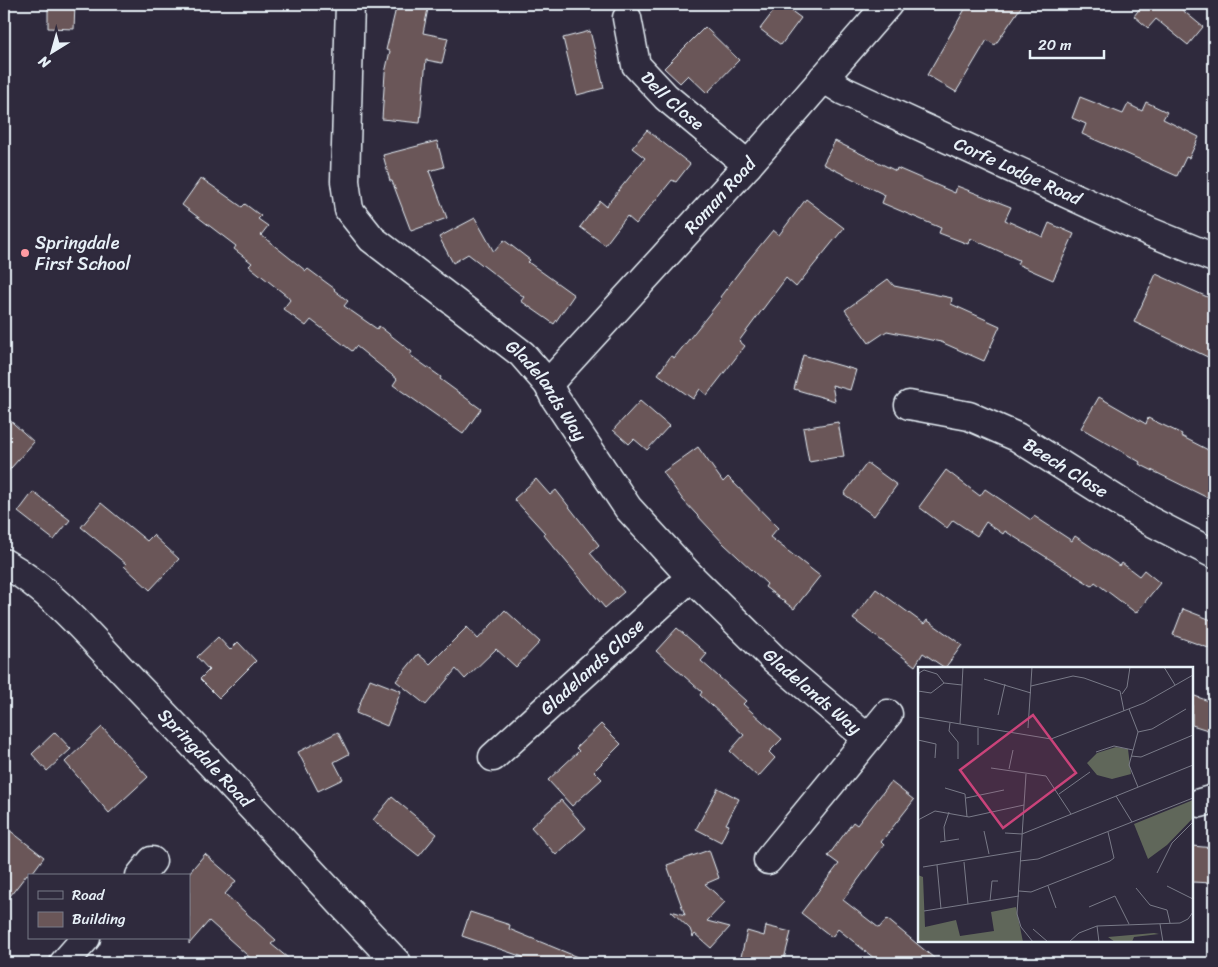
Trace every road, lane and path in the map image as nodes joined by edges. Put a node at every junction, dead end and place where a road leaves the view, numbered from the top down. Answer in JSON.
{"nodes":[{"id":1,"x":350,"y":4,"type":"edge"},
{"id":2,"x":888,"y":4,"type":"edge"},
{"id":3,"x":627,"y":18,"type":"dead end"},
{"id":4,"x":823,"y":78,"type":"junction"},
{"id":5,"x":748,"y":166,"type":"junction"},
{"id":6,"x":1214,"y":258,"type":"edge"},
{"id":7,"x":548,"y":384,"type":"junction"},
{"id":8,"x":909,"y":404,"type":"dead end"},
{"id":9,"x":1214,"y":554,"type":"edge"},
{"id":10,"x":4,"y":563,"type":"edge"},
{"id":11,"x":691,"y":577,"type":"junction"},
{"id":12,"x":888,"y":714,"type":"dead end"},
{"id":13,"x":867,"y":738,"type":"junction"},
{"id":14,"x":493,"y":757,"type":"dead end"},
{"id":15,"x":768,"y":860,"type":"dead end"},
{"id":16,"x":84,"y":940,"type":"edge"},
{"id":17,"x":64,"y":963,"type":"edge"},
{"id":18,"x":396,"y":963,"type":"edge"}],
"edges":[{"from":1,"to":7,"type":"street","name":"Gladelands Way"},
{"from":2,"to":4,"type":"street","name":"Roman Road"},
{"from":3,"to":5,"type":"street","name":"Dell Close"},
{"from":4,"to":5,"type":"street","name":"Roman Road"},
{"from":4,"to":6,"type":"street","name":"Corfe Lodge Road"},
{"from":5,"to":7,"type":"street","name":"Roman Road"},
{"from":7,"to":11,"type":"street","name":"Gladelands Way"},
{"from":8,"to":9,"type":"street","name":"Beech Close"},
{"from":10,"to":18,"type":"street","name":"Springdale Road"},
{"from":11,"to":13,"type":"street","name":"Gladelands Way"},
{"from":11,"to":14,"type":"street","name":"Gladelands Close"},
{"from":12,"to":13,"type":"street","name":"Gladelands Way"},
{"from":13,"to":15,"type":"street","name":"Gladelands Way"},
{"from":16,"to":17,"type":"street"}]}
